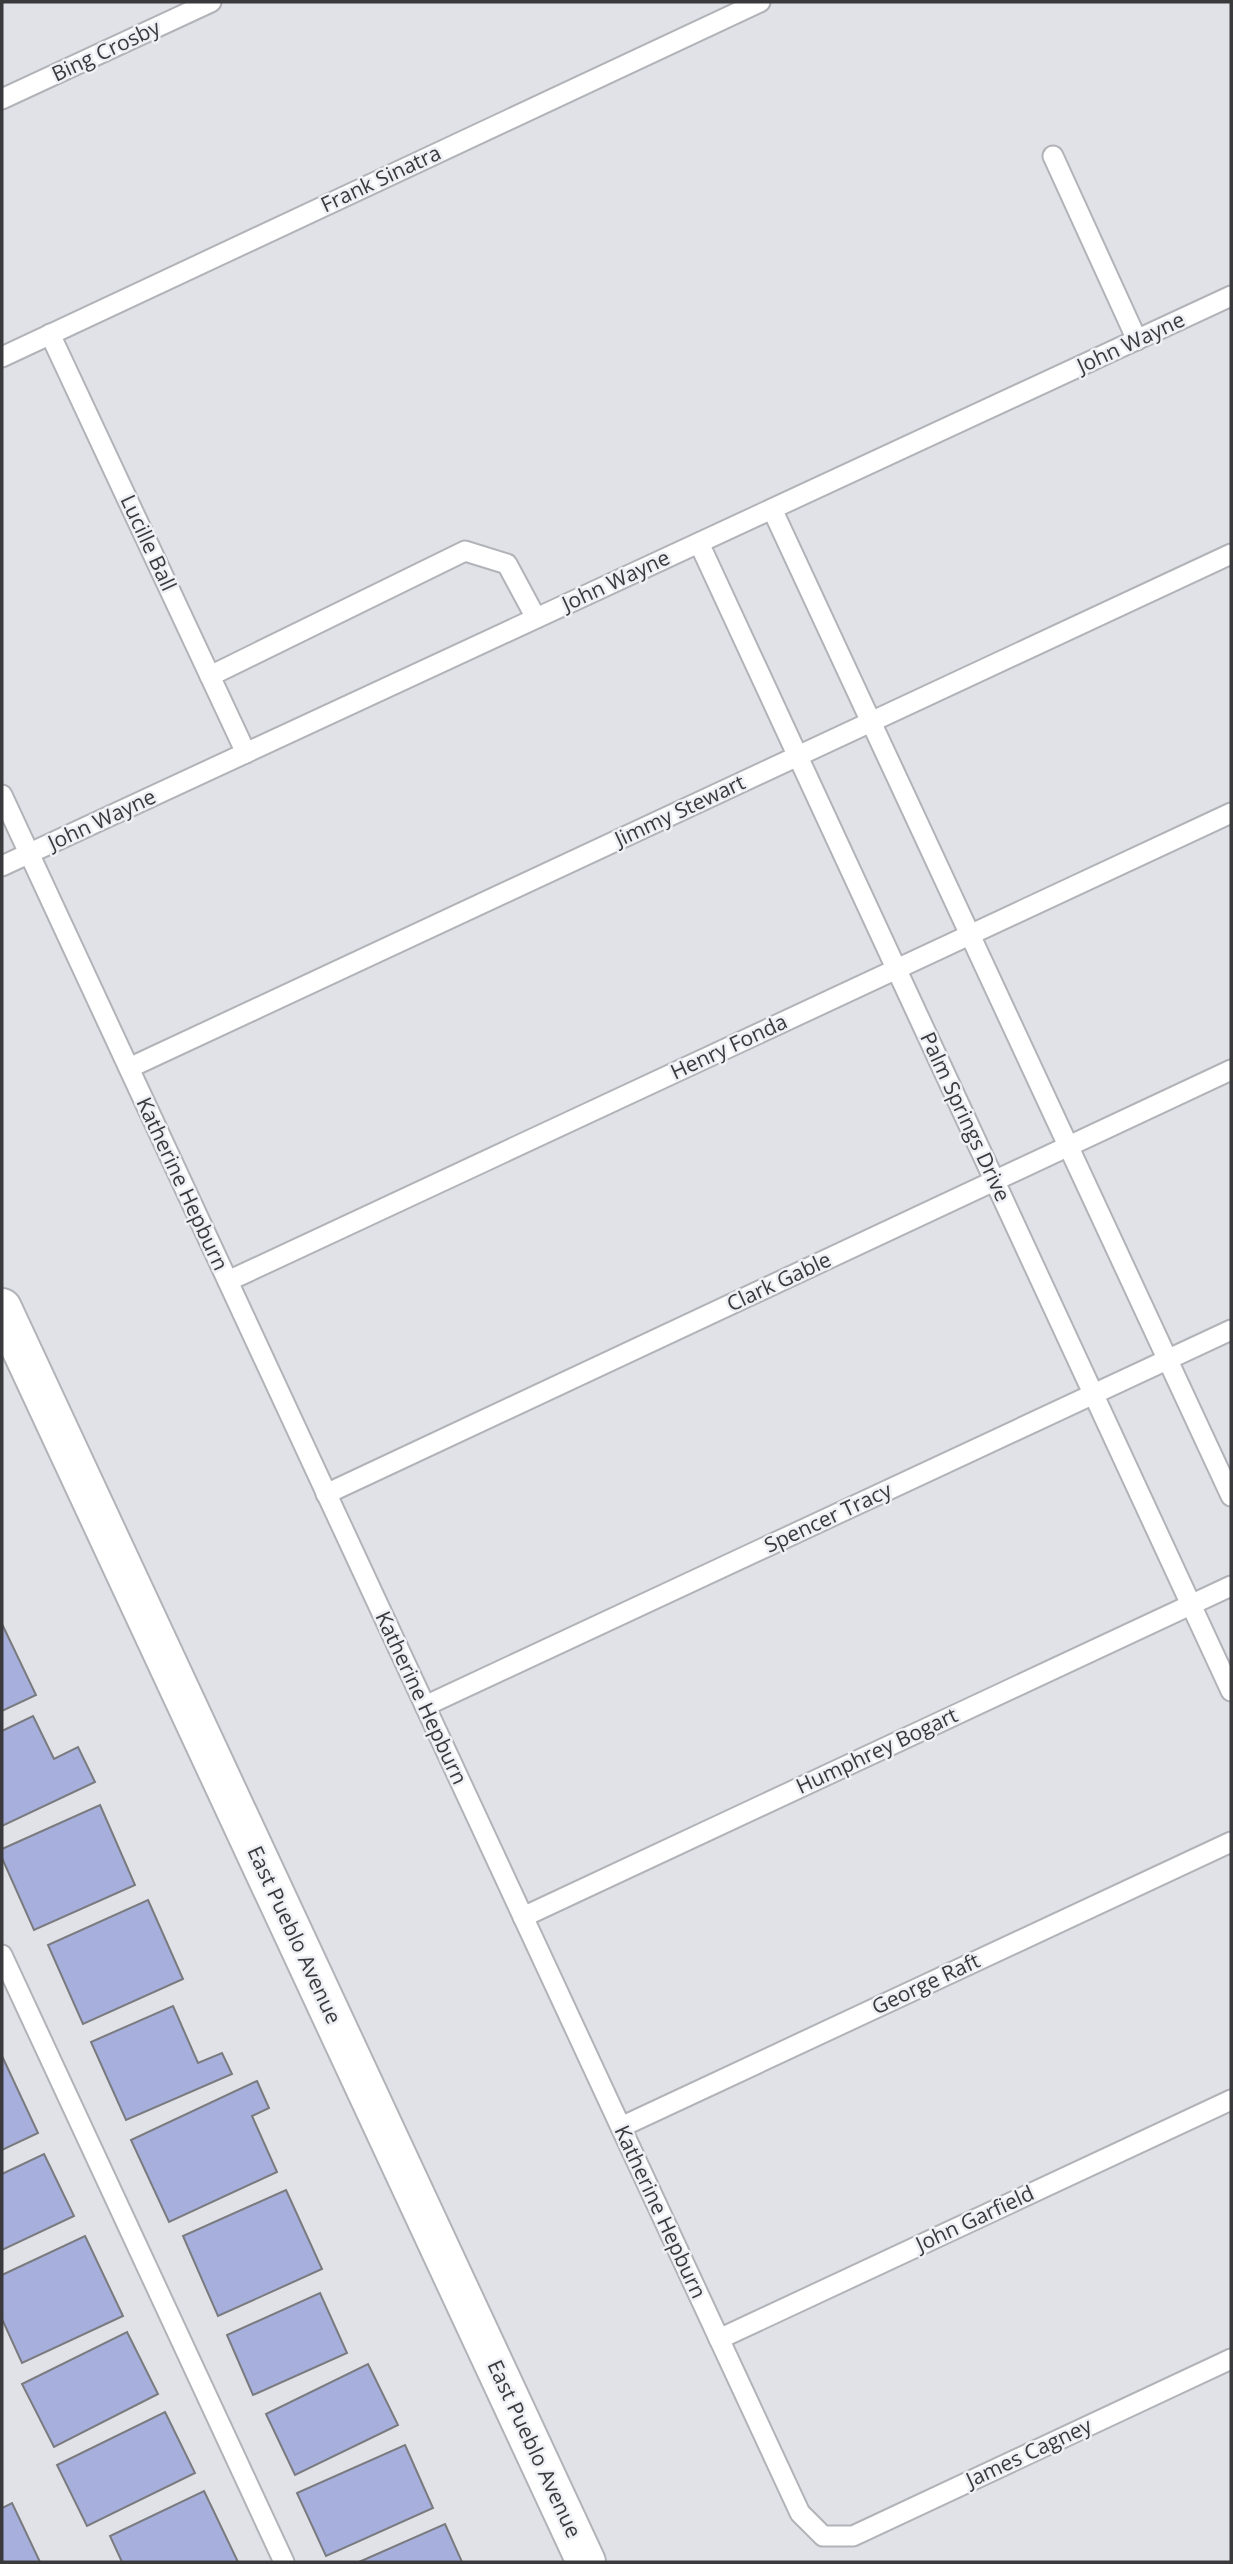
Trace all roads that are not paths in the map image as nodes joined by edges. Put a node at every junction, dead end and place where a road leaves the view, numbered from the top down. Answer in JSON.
{"nodes":[{"id":1,"x":211,"y":2,"type":"edge"},
{"id":2,"x":760,"y":2,"type":"edge"},
{"id":3,"x":2,"y":99,"type":"edge"},
{"id":4,"x":1053,"y":156,"type":"dead end"},
{"id":5,"x":1231,"y":296,"type":"edge"},
{"id":6,"x":50,"y":334,"type":"junction"},
{"id":7,"x":1137,"y":340,"type":"junction"},
{"id":8,"x":2,"y":356,"type":"edge"},
{"id":9,"x":772,"y":509,"type":"junction"},
{"id":10,"x":699,"y":543,"type":"junction"},
{"id":11,"x":1231,"y":554,"type":"edge"},
{"id":12,"x":536,"y":618,"type":"junction"},
{"id":13,"x":209,"y":676,"type":"junction"},
{"id":14,"x":871,"y":722,"type":"junction"},
{"id":15,"x":246,"y":753,"type":"junction"},
{"id":16,"x":798,"y":756,"type":"junction"},
{"id":17,"x":2,"y":795,"type":"edge"},
{"id":18,"x":1231,"y":813,"type":"edge"},
{"id":19,"x":29,"y":853,"type":"junction"},
{"id":20,"x":2,"y":866,"type":"edge"},
{"id":21,"x":970,"y":935,"type":"junction"},
{"id":22,"x":897,"y":969,"type":"junction"},
{"id":23,"x":129,"y":1068,"type":"junction"},
{"id":24,"x":1231,"y":1070,"type":"edge"},
{"id":25,"x":1068,"y":1146,"type":"junction"},
{"id":26,"x":995,"y":1181,"type":"junction"},
{"id":27,"x":228,"y":1281,"type":"junction"},
{"id":28,"x":2,"y":1308,"type":"edge"},
{"id":29,"x":1231,"y":1330,"type":"edge"},
{"id":30,"x":1168,"y":1360,"type":"junction"},
{"id":31,"x":1093,"y":1395,"type":"junction"},
{"id":32,"x":326,"y":1494,"type":"junction"},
{"id":33,"x":1231,"y":1496,"type":"edge"},
{"id":34,"x":1231,"y":1586,"type":"edge"},
{"id":35,"x":1191,"y":1605,"type":"junction"},
{"id":36,"x":1231,"y":1691,"type":"edge"},
{"id":37,"x":425,"y":1706,"type":"junction"},
{"id":38,"x":1231,"y":1842,"type":"edge"},
{"id":39,"x":523,"y":1917,"type":"junction"},
{"id":40,"x":2,"y":1955,"type":"edge"},
{"id":41,"x":1231,"y":2100,"type":"edge"},
{"id":42,"x":621,"y":2127,"type":"junction"},
{"id":43,"x":719,"y":2339,"type":"junction"},
{"id":44,"x":1231,"y":2359,"type":"edge"},
{"id":45,"x":823,"y":2536,"type":"joint"},
{"id":46,"x":284,"y":2562,"type":"edge"},
{"id":47,"x":586,"y":2562,"type":"edge"}],
"edges":[{"from":1,"to":3,"type":"lane","name":"Bing Crosby"},
{"from":2,"to":6,"type":"lane","name":"Frank Sinatra"},
{"from":4,"to":7,"type":"lane"},
{"from":5,"to":7,"type":"lane","name":"John Wayne"},
{"from":6,"to":8,"type":"lane","name":"Frank Sinatra"},
{"from":6,"to":13,"type":"lane","name":"Lucille Ball"},
{"from":7,"to":9,"type":"lane","name":"John Wayne"},
{"from":9,"to":10,"type":"lane","name":"John Wayne"},
{"from":9,"to":14,"type":"lane"},
{"from":10,"to":12,"type":"lane","name":"John Wayne"},
{"from":10,"to":16,"type":"lane","name":"Palm Springs Drive"},
{"from":11,"to":14,"type":"lane","name":"Jimmy Stewart"},
{"from":12,"to":13,"type":"lane"},
{"from":12,"to":15,"type":"lane","name":"John Wayne"},
{"from":13,"to":15,"type":"lane","name":"Lucille Ball"},
{"from":14,"to":16,"type":"lane","name":"Jimmy Stewart"},
{"from":14,"to":21,"type":"lane"},
{"from":15,"to":19,"type":"lane","name":"John Wayne"},
{"from":16,"to":22,"type":"lane","name":"Palm Springs Drive"},
{"from":16,"to":23,"type":"lane","name":"Jimmy Stewart"},
{"from":17,"to":19,"type":"lane","name":"Katherine Hepburn"},
{"from":18,"to":21,"type":"lane","name":"Henry Fonda"},
{"from":19,"to":20,"type":"lane","name":"John Wayne"},
{"from":19,"to":23,"type":"lane","name":"Katherine Hepburn"},
{"from":21,"to":22,"type":"lane","name":"Henry Fonda"},
{"from":21,"to":25,"type":"lane"},
{"from":22,"to":26,"type":"lane","name":"Palm Springs Drive"},
{"from":22,"to":27,"type":"lane","name":"Henry Fonda"},
{"from":23,"to":27,"type":"lane","name":"Katherine Hepburn"},
{"from":24,"to":25,"type":"lane","name":"Clark Gable"},
{"from":25,"to":26,"type":"lane","name":"Clark Gable"},
{"from":25,"to":30,"type":"lane"},
{"from":26,"to":31,"type":"lane","name":"Palm Springs Drive"},
{"from":26,"to":32,"type":"lane","name":"Clark Gable"},
{"from":27,"to":32,"type":"lane","name":"Katherine Hepburn"},
{"from":28,"to":47,"type":"street","name":"East Pueblo Avenue"},
{"from":29,"to":30,"type":"lane","name":"Spencer Tracy"},
{"from":30,"to":31,"type":"lane","name":"Spencer Tracy"},
{"from":30,"to":33,"type":"lane"},
{"from":31,"to":35,"type":"lane","name":"Palm Springs Drive"},
{"from":31,"to":37,"type":"lane","name":"Spencer Tracy"},
{"from":32,"to":37,"type":"lane","name":"Katherine Hepburn"},
{"from":34,"to":35,"type":"lane","name":"Humphrey Bogart"},
{"from":35,"to":36,"type":"lane","name":"Palm Springs Drive"},
{"from":35,"to":39,"type":"lane","name":"Humphrey Bogart"},
{"from":37,"to":39,"type":"lane","name":"Katherine Hepburn"},
{"from":38,"to":42,"type":"lane","name":"George Raft"},
{"from":39,"to":42,"type":"lane","name":"Katherine Hepburn"},
{"from":40,"to":46,"type":"lane"},
{"from":41,"to":43,"type":"lane","name":"John Garfield"},
{"from":42,"to":43,"type":"lane","name":"Katherine Hepburn"},
{"from":43,"to":45,"type":"lane","name":"Katherine Hepburn"},
{"from":44,"to":45,"type":"lane","name":"James Cagney"}]}
